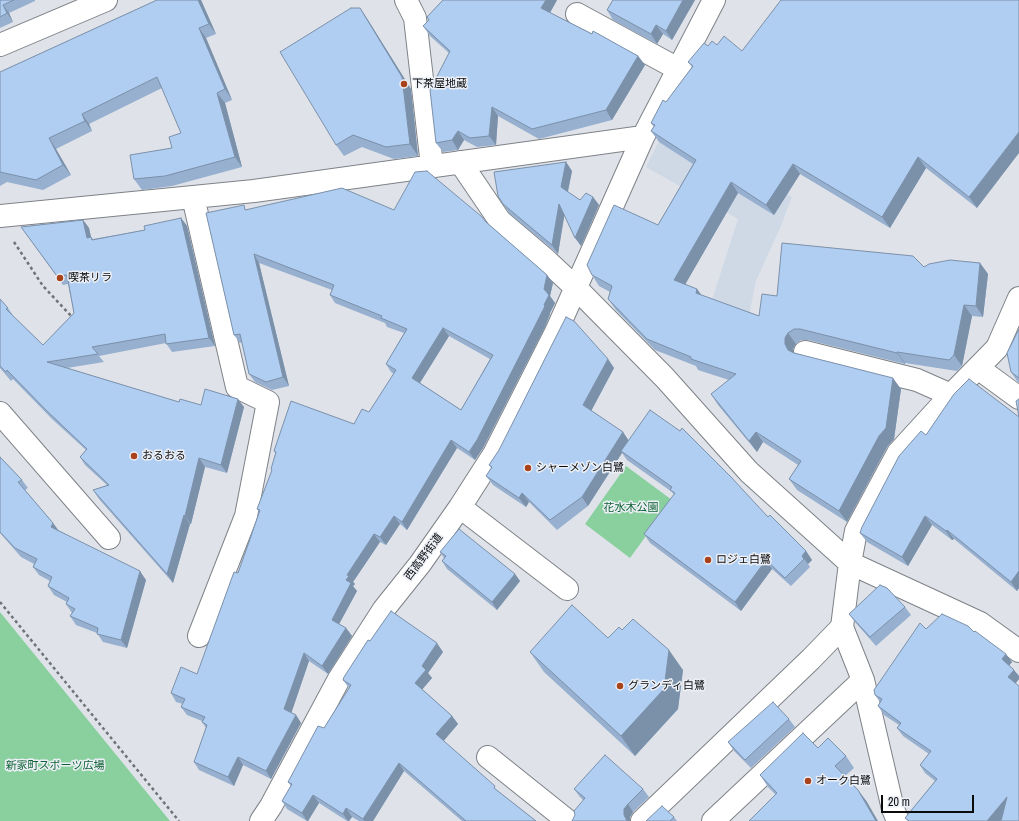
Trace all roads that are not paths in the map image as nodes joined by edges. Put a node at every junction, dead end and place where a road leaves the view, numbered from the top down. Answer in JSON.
{"nodes":[{"id":1,"x":106,"y":0,"type":"edge"},
{"id":2,"x":406,"y":0,"type":"edge"},
{"id":3,"x":714,"y":0,"type":"edge"},
{"id":4,"x":577,"y":14,"type":"dead end"},
{"id":5,"x":0,"y":45,"type":"edge"},
{"id":6,"x":678,"y":69,"type":"junction"},
{"id":7,"x":643,"y":137,"type":"junction"},
{"id":8,"x":460,"y":162,"type":"junction"},
{"id":9,"x":432,"y":166,"type":"junction"},
{"id":10,"x":193,"y":197,"type":"junction"},
{"id":11,"x":1,"y":216,"type":"edge"},
{"id":12,"x":576,"y":288,"type":"junction"},
{"id":13,"x":1019,"y":298,"type":"edge"},
{"id":14,"x":805,"y":352,"type":"dead end"},
{"id":15,"x":978,"y":368,"type":"junction"},
{"id":16,"x":951,"y":394,"type":"junction"},
{"id":17,"x":1019,"y":398,"type":"edge"},
{"id":18,"x":0,"y":413,"type":"edge"},
{"id":19,"x":460,"y":507,"type":"junction"},
{"id":20,"x":109,"y":538,"type":"dead end"},
{"id":21,"x":850,"y":563,"type":"junction"},
{"id":22,"x":567,"y":589,"type":"dead end"},
{"id":23,"x":842,"y":627,"type":"junction"},
{"id":24,"x":199,"y":636,"type":"dead end"},
{"id":25,"x":1019,"y":651,"type":"edge"},
{"id":26,"x":863,"y":680,"type":"junction"},
{"id":27,"x":488,"y":757,"type":"dead end"},
{"id":28,"x":261,"y":821,"type":"edge"},
{"id":29,"x":568,"y":821,"type":"edge"},
{"id":30,"x":642,"y":821,"type":"edge"},
{"id":31,"x":713,"y":821,"type":"edge"},
{"id":32,"x":898,"y":821,"type":"edge"}],
"edges":[{"from":1,"to":5,"type":"street"},
{"from":2,"to":9,"type":"street"},
{"from":3,"to":6,"type":"street","name":"西高野街道"},
{"from":4,"to":6,"type":"street"},
{"from":6,"to":7,"type":"street","name":"西高野街道"},
{"from":7,"to":8,"type":"street"},
{"from":7,"to":12,"type":"street","name":"西高野街道"},
{"from":8,"to":9,"type":"street"},
{"from":8,"to":12,"type":"street"},
{"from":9,"to":10,"type":"street"},
{"from":10,"to":11,"type":"street"},
{"from":10,"to":24,"type":"street"},
{"from":12,"to":19,"type":"street","name":"西高野街道"},
{"from":12,"to":21,"type":"street"},
{"from":13,"to":15,"type":"street"},
{"from":14,"to":16,"type":"street"},
{"from":15,"to":16,"type":"street"},
{"from":15,"to":17,"type":"street"},
{"from":16,"to":21,"type":"street"},
{"from":18,"to":20,"type":"street"},
{"from":19,"to":22,"type":"street"},
{"from":19,"to":28,"type":"street","name":"西高野街道"},
{"from":21,"to":23,"type":"street"},
{"from":21,"to":25,"type":"street"},
{"from":23,"to":26,"type":"street"},
{"from":23,"to":30,"type":"street"},
{"from":26,"to":31,"type":"street"},
{"from":26,"to":32,"type":"street"},
{"from":27,"to":29,"type":"street"}]}
